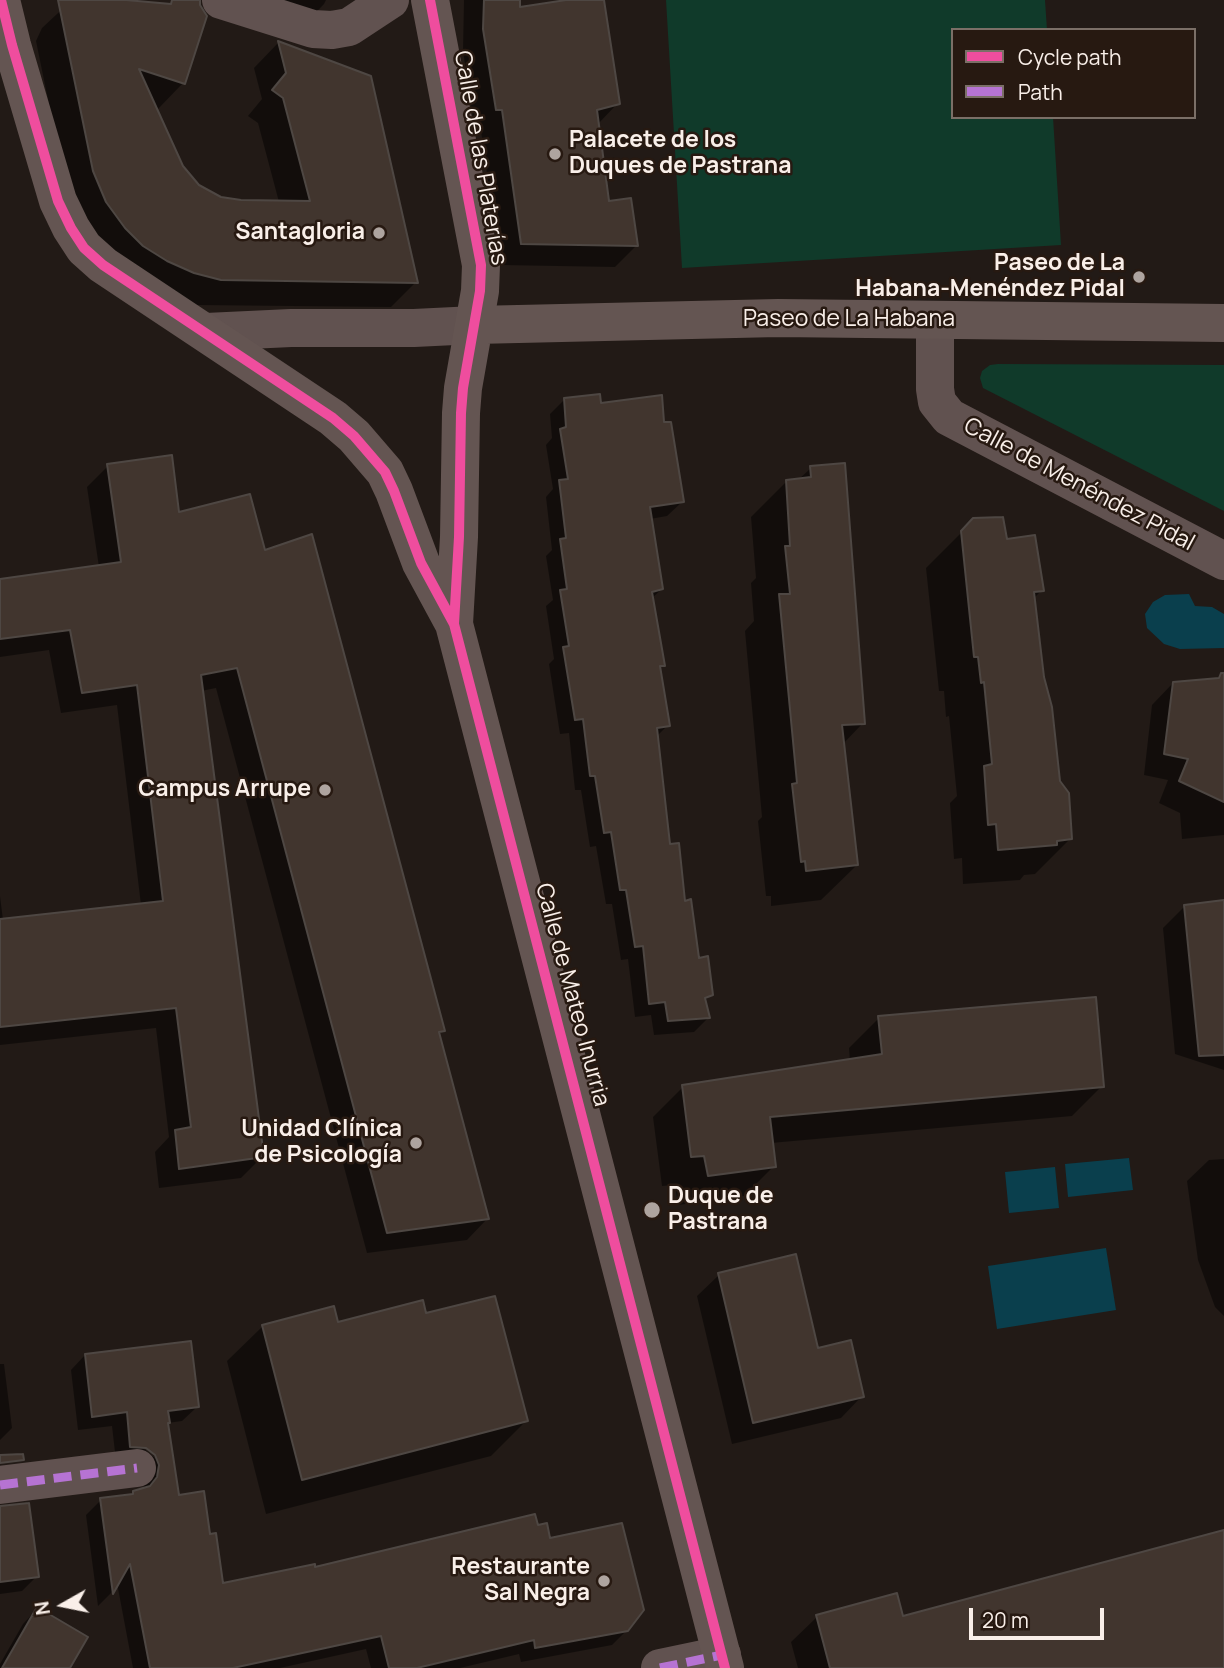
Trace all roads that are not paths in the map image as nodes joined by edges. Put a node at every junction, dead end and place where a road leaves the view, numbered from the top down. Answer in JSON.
{"nodes":[{"id":1,"x":1,"y":0,"type":"edge"},
{"id":2,"x":221,"y":0,"type":"edge"},
{"id":3,"x":390,"y":0,"type":"edge"},
{"id":4,"x":430,"y":0,"type":"edge"},
{"id":5,"x":935,"y":320,"type":"junction"},
{"id":6,"x":1224,"y":323,"type":"edge"},
{"id":7,"x":475,"y":325,"type":"junction"},
{"id":8,"x":206,"y":332,"type":"junction"},
{"id":9,"x":1224,"y":561,"type":"edge"},
{"id":10,"x":454,"y":624,"type":"junction"},
{"id":11,"x":137,"y":1468,"type":"dead end"},
{"id":12,"x":0,"y":1485,"type":"edge"},
{"id":13,"x":724,"y":1662,"type":"edge"},
{"id":14,"x":660,"y":1668,"type":"edge"}],
"edges":[{"from":1,"to":8,"type":"main road"},
{"from":2,"to":3,"type":"street"},
{"from":4,"to":7,"type":"main road","name":"Calle de las Platerías"},
{"from":5,"to":6,"type":"main road","name":"Paseo de La Habana"},
{"from":5,"to":7,"type":"main road","name":"Paseo de La Habana"},
{"from":5,"to":9,"type":"street","name":"Calle de Menéndez Pidal"},
{"from":7,"to":8,"type":"street"},
{"from":7,"to":10,"type":"main road","name":"Calle de Mateo Inurria"},
{"from":8,"to":10,"type":"main road"},
{"from":10,"to":13,"type":"main road","name":"Calle de Mateo Inurria"},
{"from":11,"to":12,"type":"street"},
{"from":13,"to":14,"type":"street"}]}
